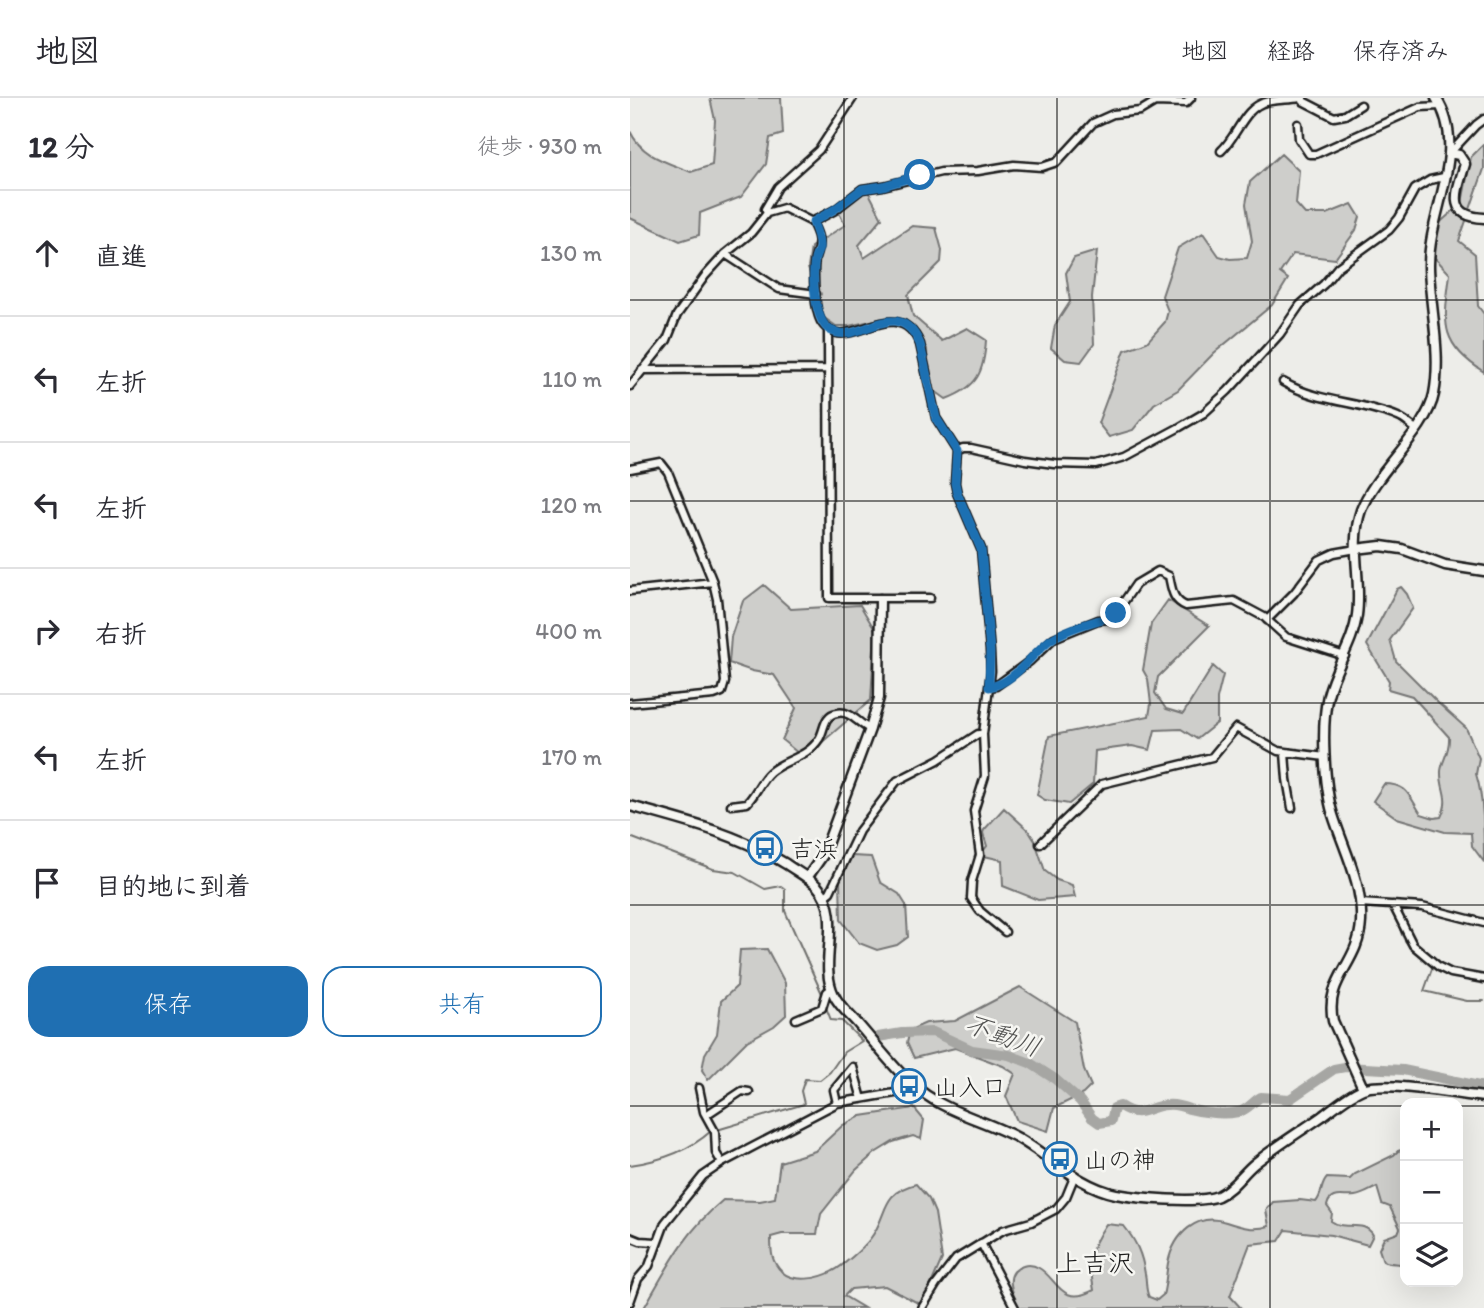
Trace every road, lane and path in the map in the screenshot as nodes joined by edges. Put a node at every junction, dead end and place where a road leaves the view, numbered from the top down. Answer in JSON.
{"nodes":[{"id":1,"x":853,"y":98,"type":"edge"},
{"id":2,"x":1191,"y":98,"type":"edge"},
{"id":3,"x":1301,"y":98,"type":"edge"},
{"id":4,"x":1439,"y":102,"type":"edge"},
{"id":5,"x":1362,"y":105,"type":"dead end"},
{"id":6,"x":1484,"y":119,"type":"edge"},
{"id":7,"x":1297,"y":124,"type":"dead end"},
{"id":8,"x":1221,"y":151,"type":"dead end"},
{"id":9,"x":1450,"y":153,"type":"junction"},
{"id":10,"x":1444,"y":177,"type":"junction"},
{"id":11,"x":770,"y":199,"type":"junction"},
{"id":12,"x":784,"y":208,"type":"junction"},
{"id":13,"x":767,"y":213,"type":"junction"},
{"id":14,"x":1484,"y":218,"type":"edge"},
{"id":15,"x":813,"y":222,"type":"junction"},
{"id":16,"x":725,"y":254,"type":"junction"},
{"id":17,"x":816,"y":294,"type":"junction"},
{"id":18,"x":828,"y":329,"type":"junction"},
{"id":19,"x":828,"y":369,"type":"junction"},
{"id":20,"x":642,"y":370,"type":"junction"},
{"id":21,"x":1283,"y":382,"type":"dead end"},
{"id":22,"x":630,"y":386,"type":"edge"},
{"id":23,"x":1416,"y":429,"type":"junction"},
{"id":24,"x":957,"y":451,"type":"junction"},
{"id":25,"x":630,"y":469,"type":"edge"},
{"id":26,"x":1356,"y":548,"type":"junction"},
{"id":27,"x":1484,"y":571,"type":"edge"},
{"id":28,"x":713,"y":582,"type":"junction"},
{"id":29,"x":630,"y":591,"type":"edge"},
{"id":30,"x":930,"y":598,"type":"dead end"},
{"id":31,"x":880,"y":599,"type":"junction"},
{"id":32,"x":1267,"y":620,"type":"junction"},
{"id":33,"x":1345,"y":656,"type":"junction"},
{"id":34,"x":989,"y":687,"type":"junction"},
{"id":35,"x":630,"y":704,"type":"edge"},
{"id":36,"x":870,"y":729,"type":"junction"},
{"id":37,"x":983,"y":734,"type":"junction"},
{"id":38,"x":1285,"y":753,"type":"junction"},
{"id":39,"x":1325,"y":757,"type":"junction"},
{"id":40,"x":731,"y":805,"type":"dead end"},
{"id":41,"x":630,"y":806,"type":"edge"},
{"id":42,"x":1292,"y":808,"type":"dead end"},
{"id":43,"x":1040,"y":844,"type":"dead end"},
{"id":44,"x":807,"y":878,"type":"junction"},
{"id":45,"x":825,"y":896,"type":"junction"},
{"id":46,"x":1360,"y":903,"type":"junction"},
{"id":47,"x":1393,"y":905,"type":"junction"},
{"id":48,"x":1484,"y":923,"type":"edge"},
{"id":49,"x":1005,"y":932,"type":"dead end"},
{"id":50,"x":1484,"y":979,"type":"edge"},
{"id":51,"x":831,"y":989,"type":"junction"},
{"id":52,"x":796,"y":1019,"type":"dead end"},
{"id":53,"x":1361,"y":1084,"type":"junction"},
{"id":54,"x":699,"y":1088,"type":"dead end"},
{"id":55,"x":918,"y":1089,"type":"junction"},
{"id":56,"x":749,"y":1092,"type":"dead end"},
{"id":57,"x":1484,"y":1097,"type":"edge"},
{"id":58,"x":862,"y":1099,"type":"junction"},
{"id":59,"x":837,"y":1103,"type":"junction"},
{"id":60,"x":706,"y":1115,"type":"junction"},
{"id":61,"x":722,"y":1163,"type":"junction"},
{"id":62,"x":1075,"y":1175,"type":"junction"},
{"id":63,"x":630,"y":1237,"type":"edge"},
{"id":64,"x":656,"y":1242,"type":"junction"},
{"id":65,"x":981,"y":1243,"type":"junction"},
{"id":66,"x":630,"y":1275,"type":"edge"},
{"id":67,"x":638,"y":1279,"type":"junction"},
{"id":68,"x":630,"y":1302,"type":"edge"},
{"id":69,"x":922,"y":1308,"type":"edge"},
{"id":70,"x":1015,"y":1308,"type":"edge"}],
"edges":[{"from":1,"to":11,"type":"street"},
{"from":2,"to":15,"type":"street"},
{"from":3,"to":5,"type":"street"},
{"from":3,"to":8,"type":"street"},
{"from":4,"to":7,"type":"street"},
{"from":4,"to":9,"type":"street"},
{"from":6,"to":9,"type":"street"},
{"from":9,"to":10,"type":"street"},
{"from":9,"to":14,"type":"street"},
{"from":10,"to":23,"type":"street"},
{"from":10,"to":24,"type":"street"},
{"from":11,"to":12,"type":"street"},
{"from":11,"to":13,"type":"street"},
{"from":12,"to":13,"type":"street"},
{"from":12,"to":15,"type":"street"},
{"from":13,"to":16,"type":"street"},
{"from":15,"to":17,"type":"street"},
{"from":16,"to":17,"type":"street"},
{"from":16,"to":20,"type":"street"},
{"from":17,"to":18,"type":"street"},
{"from":18,"to":19,"type":"street"},
{"from":18,"to":24,"type":"street"},
{"from":19,"to":20,"type":"street"},
{"from":19,"to":31,"type":"street"},
{"from":20,"to":22,"type":"street"},
{"from":21,"to":23,"type":"street"},
{"from":23,"to":26,"type":"street"},
{"from":24,"to":34,"type":"street"},
{"from":25,"to":28,"type":"street"},
{"from":26,"to":27,"type":"street"},
{"from":26,"to":32,"type":"street"},
{"from":26,"to":33,"type":"street"},
{"from":28,"to":29,"type":"street"},
{"from":28,"to":35,"type":"street"},
{"from":30,"to":31,"type":"street"},
{"from":31,"to":36,"type":"street"},
{"from":32,"to":33,"type":"street"},
{"from":32,"to":34,"type":"street"},
{"from":33,"to":39,"type":"street"},
{"from":34,"to":37,"type":"street"},
{"from":36,"to":40,"type":"street"},
{"from":36,"to":44,"type":"street"},
{"from":37,"to":45,"type":"street"},
{"from":37,"to":49,"type":"street"},
{"from":38,"to":39,"type":"street"},
{"from":38,"to":42,"type":"street"},
{"from":38,"to":43,"type":"street"},
{"from":39,"to":46,"type":"street"},
{"from":41,"to":44,"type":"street"},
{"from":44,"to":45,"type":"street"},
{"from":45,"to":51,"type":"street"},
{"from":46,"to":47,"type":"street"},
{"from":46,"to":53,"type":"street"},
{"from":47,"to":48,"type":"street"},
{"from":47,"to":50,"type":"street"},
{"from":51,"to":52,"type":"street"},
{"from":51,"to":55,"type":"street"},
{"from":53,"to":57,"type":"street"},
{"from":53,"to":62,"type":"street"},
{"from":54,"to":60,"type":"street"},
{"from":55,"to":58,"type":"street"},
{"from":55,"to":62,"type":"street"},
{"from":56,"to":60,"type":"street"},
{"from":58,"to":59,"type":"street"},
{"from":58,"to":59,"type":"street"},
{"from":59,"to":61,"type":"street"},
{"from":60,"to":61,"type":"street"},
{"from":61,"to":64,"type":"street"},
{"from":62,"to":65,"type":"street"},
{"from":63,"to":64,"type":"street"},
{"from":64,"to":67,"type":"street"},
{"from":65,"to":69,"type":"street"},
{"from":65,"to":70,"type":"street"},
{"from":66,"to":67,"type":"street"},
{"from":67,"to":68,"type":"street"}]}
